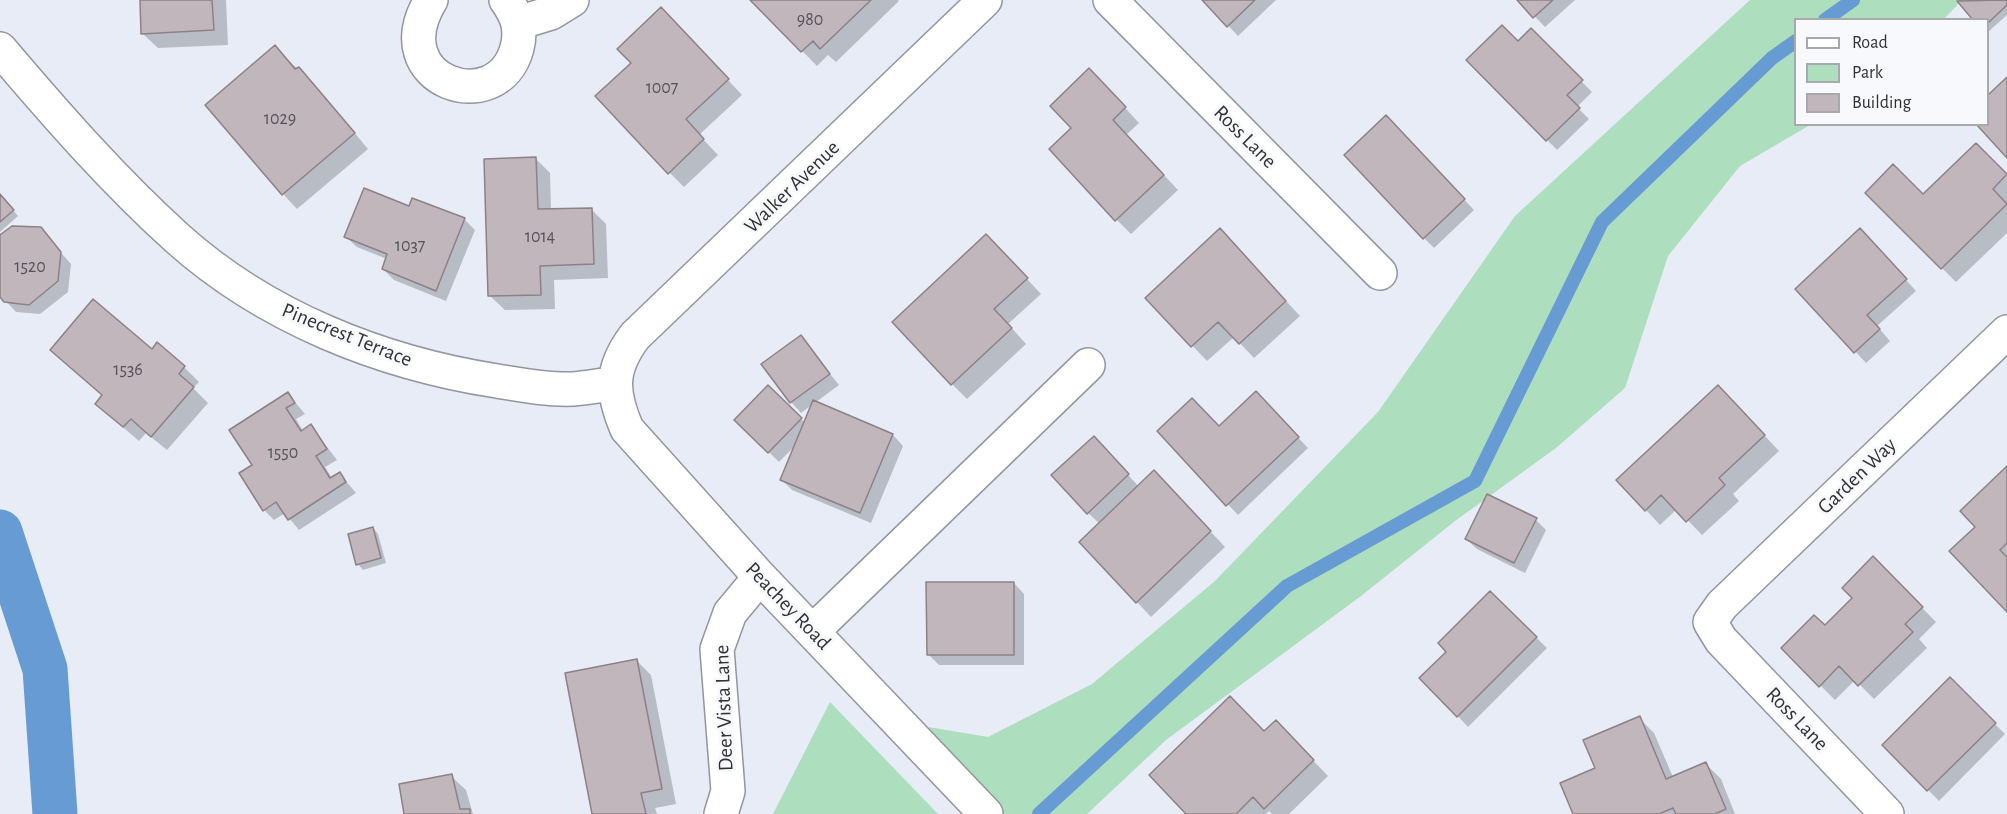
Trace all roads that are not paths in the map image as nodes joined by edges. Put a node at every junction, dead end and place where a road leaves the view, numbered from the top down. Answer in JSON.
{"nodes":[{"id":1,"x":431,"y":0,"type":"edge"},
{"id":2,"x":572,"y":0,"type":"edge"},
{"id":3,"x":985,"y":0,"type":"edge"},
{"id":4,"x":1110,"y":0,"type":"edge"},
{"id":5,"x":512,"y":12,"type":"edge"},
{"id":6,"x":0,"y":49,"type":"edge"},
{"id":7,"x":1380,"y":273,"type":"dead end"},
{"id":8,"x":2007,"y":332,"type":"edge"},
{"id":9,"x":1088,"y":365,"type":"dead end"},
{"id":10,"x":614,"y":384,"type":"junction"},
{"id":11,"x":760,"y":577,"type":"junction"},
{"id":12,"x":1710,"y":622,"type":"joint"},
{"id":13,"x":813,"y":631,"type":"junction"},
{"id":14,"x":722,"y":814,"type":"edge"},
{"id":15,"x":986,"y":814,"type":"edge"},
{"id":16,"x":1887,"y":814,"type":"edge"}],
"edges":[{"from":1,"to":5,"type":"street"},
{"from":2,"to":5,"type":"street"},
{"from":3,"to":10,"type":"street","name":"Walker Avenue"},
{"from":4,"to":7,"type":"street","name":"Ross Lane"},
{"from":6,"to":10,"type":"street","name":"Pinecrest Terrace"},
{"from":8,"to":12,"type":"street","name":"Garden Way"},
{"from":9,"to":13,"type":"street"},
{"from":10,"to":11,"type":"street","name":"Peachey Road"},
{"from":11,"to":13,"type":"street","name":"Peachey Road"},
{"from":11,"to":14,"type":"street","name":"Deer Vista Lane"},
{"from":12,"to":16,"type":"street","name":"Ross Lane"},
{"from":13,"to":15,"type":"street","name":"Peachey Road"}]}
